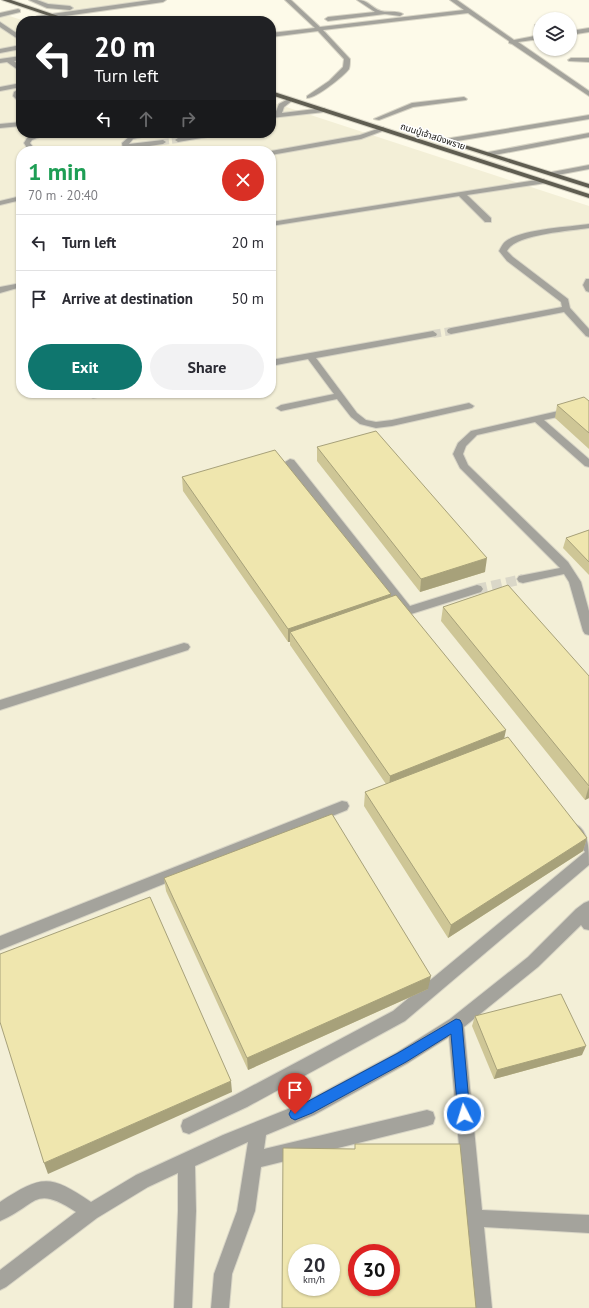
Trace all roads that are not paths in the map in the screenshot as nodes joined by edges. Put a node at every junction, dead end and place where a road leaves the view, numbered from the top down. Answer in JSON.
{"nodes":[{"id":1,"x":5,"y":0,"type":"edge"},
{"id":2,"x":32,"y":0,"type":"edge"},
{"id":3,"x":119,"y":0,"type":"edge"},
{"id":4,"x":163,"y":0,"type":"edge"},
{"id":5,"x":282,"y":0,"type":"edge"},
{"id":6,"x":288,"y":0,"type":"edge"},
{"id":7,"x":291,"y":0,"type":"edge"},
{"id":8,"x":360,"y":0,"type":"edge"},
{"id":9,"x":453,"y":0,"type":"edge"},
{"id":10,"x":0,"y":5,"type":"edge"},
{"id":11,"x":468,"y":11,"type":"junction"},
{"id":12,"x":379,"y":12,"type":"junction"},
{"id":13,"x":28,"y":14,"type":"junction"},
{"id":14,"x":0,"y":15,"type":"edge"},
{"id":15,"x":33,"y":16,"type":"edge"},
{"id":16,"x":53,"y":16,"type":"junction"},
{"id":17,"x":407,"y":18,"type":"junction"},
{"id":18,"x":311,"y":22,"type":"junction"},
{"id":19,"x":0,"y":24,"type":"edge"},
{"id":20,"x":320,"y":29,"type":"junction"},
{"id":21,"x":589,"y":30,"type":"edge"},
{"id":22,"x":577,"y":32,"type":"edge"},
{"id":23,"x":276,"y":34,"type":"edge"},
{"id":24,"x":16,"y":35,"type":"edge"},
{"id":25,"x":533,"y":38,"type":"edge"},
{"id":26,"x":511,"y":42,"type":"junction"},
{"id":27,"x":16,"y":48,"type":"edge"},
{"id":28,"x":0,"y":50,"type":"edge"},
{"id":29,"x":16,"y":59,"type":"edge"},
{"id":30,"x":9,"y":60,"type":"junction"},
{"id":31,"x":571,"y":60,"type":"dead end"},
{"id":32,"x":589,"y":60,"type":"edge"},
{"id":33,"x":0,"y":61,"type":"edge"},
{"id":34,"x":16,"y":66,"type":"edge"},
{"id":35,"x":16,"y":87,"type":"edge"},
{"id":36,"x":276,"y":87,"type":"edge"},
{"id":37,"x":0,"y":89,"type":"edge"},
{"id":38,"x":589,"y":94,"type":"edge"},
{"id":39,"x":276,"y":95,"type":"edge"},
{"id":40,"x":309,"y":97,"type":"junction"},
{"id":41,"x":464,"y":99,"type":"dead end"},
{"id":42,"x":290,"y":100,"type":"junction"},
{"id":43,"x":324,"y":102,"type":"dead end"},
{"id":44,"x":324,"y":110,"type":"junction"},
{"id":45,"x":276,"y":112,"type":"edge"},
{"id":46,"x":276,"y":116,"type":"edge"},
{"id":47,"x":369,"y":116,"type":"dead end"},
{"id":48,"x":589,"y":117,"type":"edge"},
{"id":49,"x":377,"y":119,"type":"junction"},
{"id":50,"x":16,"y":124,"type":"edge"},
{"id":51,"x":0,"y":126,"type":"edge"},
{"id":52,"x":408,"y":129,"type":"dead end"},
{"id":53,"x":383,"y":130,"type":"junction"},
{"id":54,"x":589,"y":136,"type":"edge"},
{"id":55,"x":32,"y":138,"type":"edge"},
{"id":56,"x":131,"y":138,"type":"edge"},
{"id":57,"x":190,"y":138,"type":"edge"},
{"id":58,"x":178,"y":140,"type":"tunnel mouth"},
{"id":59,"x":446,"y":141,"type":"junction"},
{"id":60,"x":163,"y":142,"type":"tunnel mouth"},
{"id":61,"x":29,"y":146,"type":"edge"},
{"id":62,"x":125,"y":146,"type":"edge"},
{"id":63,"x":141,"y":146,"type":"edge"},
{"id":64,"x":276,"y":152,"type":"edge"},
{"id":65,"x":489,"y":154,"type":"junction"},
{"id":66,"x":589,"y":167,"type":"edge"},
{"id":67,"x":552,"y":174,"type":"junction"},
{"id":68,"x":543,"y":181,"type":"junction"},
{"id":69,"x":589,"y":186,"type":"edge"},
{"id":70,"x":461,"y":194,"type":"junction"},
{"id":71,"x":589,"y":196,"type":"edge"},
{"id":72,"x":16,"y":199,"type":"edge"},
{"id":73,"x":0,"y":203,"type":"edge"},
{"id":74,"x":488,"y":220,"type":"dead end"},
{"id":75,"x":276,"y":223,"type":"edge"},
{"id":76,"x":589,"y":226,"type":"edge"},
{"id":77,"x":589,"y":280,"type":"edge"},
{"id":78,"x":16,"y":286,"type":"edge"},
{"id":79,"x":589,"y":289,"type":"edge"},
{"id":80,"x":0,"y":290,"type":"edge"},
{"id":81,"x":566,"y":309,"type":"junction"},
{"id":82,"x":451,"y":331,"type":"tunnel mouth"},
{"id":83,"x":433,"y":334,"type":"tunnel mouth"},
{"id":84,"x":589,"y":334,"type":"edge"},
{"id":85,"x":310,"y":356,"type":"junction"},
{"id":86,"x":276,"y":363,"type":"edge"},
{"id":87,"x":339,"y":396,"type":"junction"},
{"id":88,"x":469,"y":406,"type":"dead end"},
{"id":89,"x":589,"y":407,"type":"edge"},
{"id":90,"x":281,"y":408,"type":"dead end"},
{"id":91,"x":537,"y":419,"type":"junction"},
{"id":92,"x":290,"y":462,"type":"dead end"},
{"id":93,"x":589,"y":464,"type":"edge"},
{"id":94,"x":567,"y":570,"type":"junction"},
{"id":95,"x":523,"y":579,"type":"tunnel mouth"},
{"id":96,"x":477,"y":589,"type":"tunnel mouth"},
{"id":97,"x":585,"y":601,"type":"edge"},
{"id":98,"x":408,"y":611,"type":"junction"},
{"id":99,"x":418,"y":623,"type":"edge"},
{"id":100,"x":589,"y":631,"type":"edge"},
{"id":101,"x":184,"y":647,"type":"dead end"},
{"id":102,"x":0,"y":705,"type":"edge"},
{"id":103,"x":342,"y":806,"type":"dead end"},
{"id":104,"x":570,"y":823,"type":"edge"},
{"id":105,"x":589,"y":848,"type":"edge"},
{"id":106,"x":589,"y":857,"type":"edge"},
{"id":107,"x":586,"y":915,"type":"edge"},
{"id":108,"x":0,"y":943,"type":"edge"},
{"id":109,"x":456,"y":1024,"type":"junction"},
{"id":110,"x":427,"y":1118,"type":"dead end"},
{"id":111,"x":189,"y":1126,"type":"dead end"},
{"id":112,"x":258,"y":1129,"type":"junction"},
{"id":113,"x":186,"y":1160,"type":"junction"},
{"id":114,"x":253,"y":1160,"type":"junction"},
{"id":115,"x":0,"y":1212,"type":"edge"},
{"id":116,"x":91,"y":1212,"type":"junction"},
{"id":117,"x":474,"y":1218,"type":"junction"},
{"id":118,"x":589,"y":1224,"type":"edge"},
{"id":119,"x":0,"y":1280,"type":"edge"},
{"id":120,"x":183,"y":1308,"type":"edge"},
{"id":121,"x":220,"y":1308,"type":"edge"},
{"id":122,"x":483,"y":1308,"type":"edge"}],
"edges":[{"from":1,"to":16,"type":"main road"},
{"from":2,"to":3,"type":"street"},
{"from":4,"to":16,"type":"street"},
{"from":5,"to":6,"type":"street"},
{"from":6,"to":7,"type":"street"},
{"from":6,"to":18,"type":"street"},
{"from":8,"to":12,"type":"street"},
{"from":9,"to":11,"type":"street"},
{"from":10,"to":13,"type":"main road"},
{"from":11,"to":17,"type":"street"},
{"from":11,"to":26,"type":"street"},
{"from":12,"to":17,"type":"street"},
{"from":12,"to":18,"type":"street"},
{"from":13,"to":14,"type":"street"},
{"from":13,"to":15,"type":"main road"},
{"from":13,"to":16,"type":"street"},
{"from":17,"to":20,"type":"street"},
{"from":18,"to":20,"type":"street"},
{"from":19,"to":24,"type":"street"},
{"from":20,"to":23,"type":"street"},
{"from":20,"to":40,"type":"street"},
{"from":21,"to":22,"type":"street"},
{"from":25,"to":26,"type":"street"},
{"from":26,"to":38,"type":"street"},
{"from":27,"to":28,"type":"street"},
{"from":29,"to":30,"type":"street"},
{"from":30,"to":33,"type":"street"},
{"from":30,"to":34,"type":"street"},
{"from":31,"to":32,"type":"street"},
{"from":35,"to":37,"type":"street"},
{"from":36,"to":40,"type":"main road"},
{"from":39,"to":42,"type":"main road","name":"ถนนปู่เจ้าสมิงพราย"},
{"from":40,"to":43,"type":"main road"},
{"from":41,"to":49,"type":"street"},
{"from":42,"to":44,"type":"main road","name":"ถนนปู่เจ้าสมิงพราย"},
{"from":42,"to":45,"type":"street"},
{"from":44,"to":46,"type":"street"},
{"from":44,"to":53,"type":"main road","name":"ถนนปู่เจ้าสมิงพราย"},
{"from":47,"to":49,"type":"main road","name":"ถนนปู่เจ้าสมิงพราย"},
{"from":48,"to":59,"type":"street"},
{"from":49,"to":53,"type":"main road","name":"ถนนปู่เจ้าสมิงพราย"},
{"from":50,"to":51,"type":"street"},
{"from":52,"to":59,"type":"main road","name":"ถนนปู่เจ้าสมิงพราย"},
{"from":53,"to":64,"type":"street"},
{"from":53,"to":68,"type":"main road","name":"ถนนปู่เจ้าสมิงพราย"},
{"from":54,"to":65,"type":"street"},
{"from":55,"to":61,"type":"street"},
{"from":56,"to":62,"type":"street"},
{"from":57,"to":58,"type":"street"},
{"from":59,"to":65,"type":"main road","name":"ถนนปู่เจ้าสมิงพราย"},
{"from":60,"to":63,"type":"street"},
{"from":65,"to":67,"type":"main road","name":"ถนนปู่เจ้าสมิงพราย"},
{"from":66,"to":67,"type":"street"},
{"from":67,"to":69,"type":"main road","name":"ถนนปู่เจ้าสมิงพราย"},
{"from":68,"to":70,"type":"street"},
{"from":68,"to":71,"type":"main road","name":"ถนนปู่เจ้าสมิงพราย"},
{"from":70,"to":74,"type":"street"},
{"from":70,"to":75,"type":"street"},
{"from":72,"to":73,"type":"street"},
{"from":76,"to":81,"type":"street"},
{"from":77,"to":79,"type":"street"},
{"from":78,"to":80,"type":"street"},
{"from":81,"to":82,"type":"street"},
{"from":81,"to":84,"type":"street"},
{"from":83,"to":85,"type":"street"},
{"from":85,"to":86,"type":"street"},
{"from":85,"to":87,"type":"street"},
{"from":87,"to":88,"type":"street"},
{"from":87,"to":90,"type":"street"},
{"from":89,"to":91,"type":"street"},
{"from":91,"to":93,"type":"street"},
{"from":91,"to":94,"type":"street"},
{"from":92,"to":98,"type":"street"},
{"from":94,"to":95,"type":"street"},
{"from":94,"to":97,"type":"street"},
{"from":96,"to":98,"type":"street"},
{"from":97,"to":100,"type":"street"},
{"from":98,"to":99,"type":"street"},
{"from":101,"to":102,"type":"street"},
{"from":103,"to":108,"type":"street"},
{"from":104,"to":105,"type":"street"},
{"from":106,"to":111,"type":"street"},
{"from":107,"to":109,"type":"street"},
{"from":109,"to":112,"type":"street"},
{"from":109,"to":117,"type":"street"},
{"from":110,"to":114,"type":"street"},
{"from":112,"to":113,"type":"street"},
{"from":112,"to":114,"type":"street"},
{"from":113,"to":116,"type":"street"},
{"from":113,"to":120,"type":"street"},
{"from":114,"to":121,"type":"street"},
{"from":115,"to":116,"type":"street"},
{"from":116,"to":119,"type":"street"},
{"from":117,"to":118,"type":"street"},
{"from":117,"to":122,"type":"street"}]}
